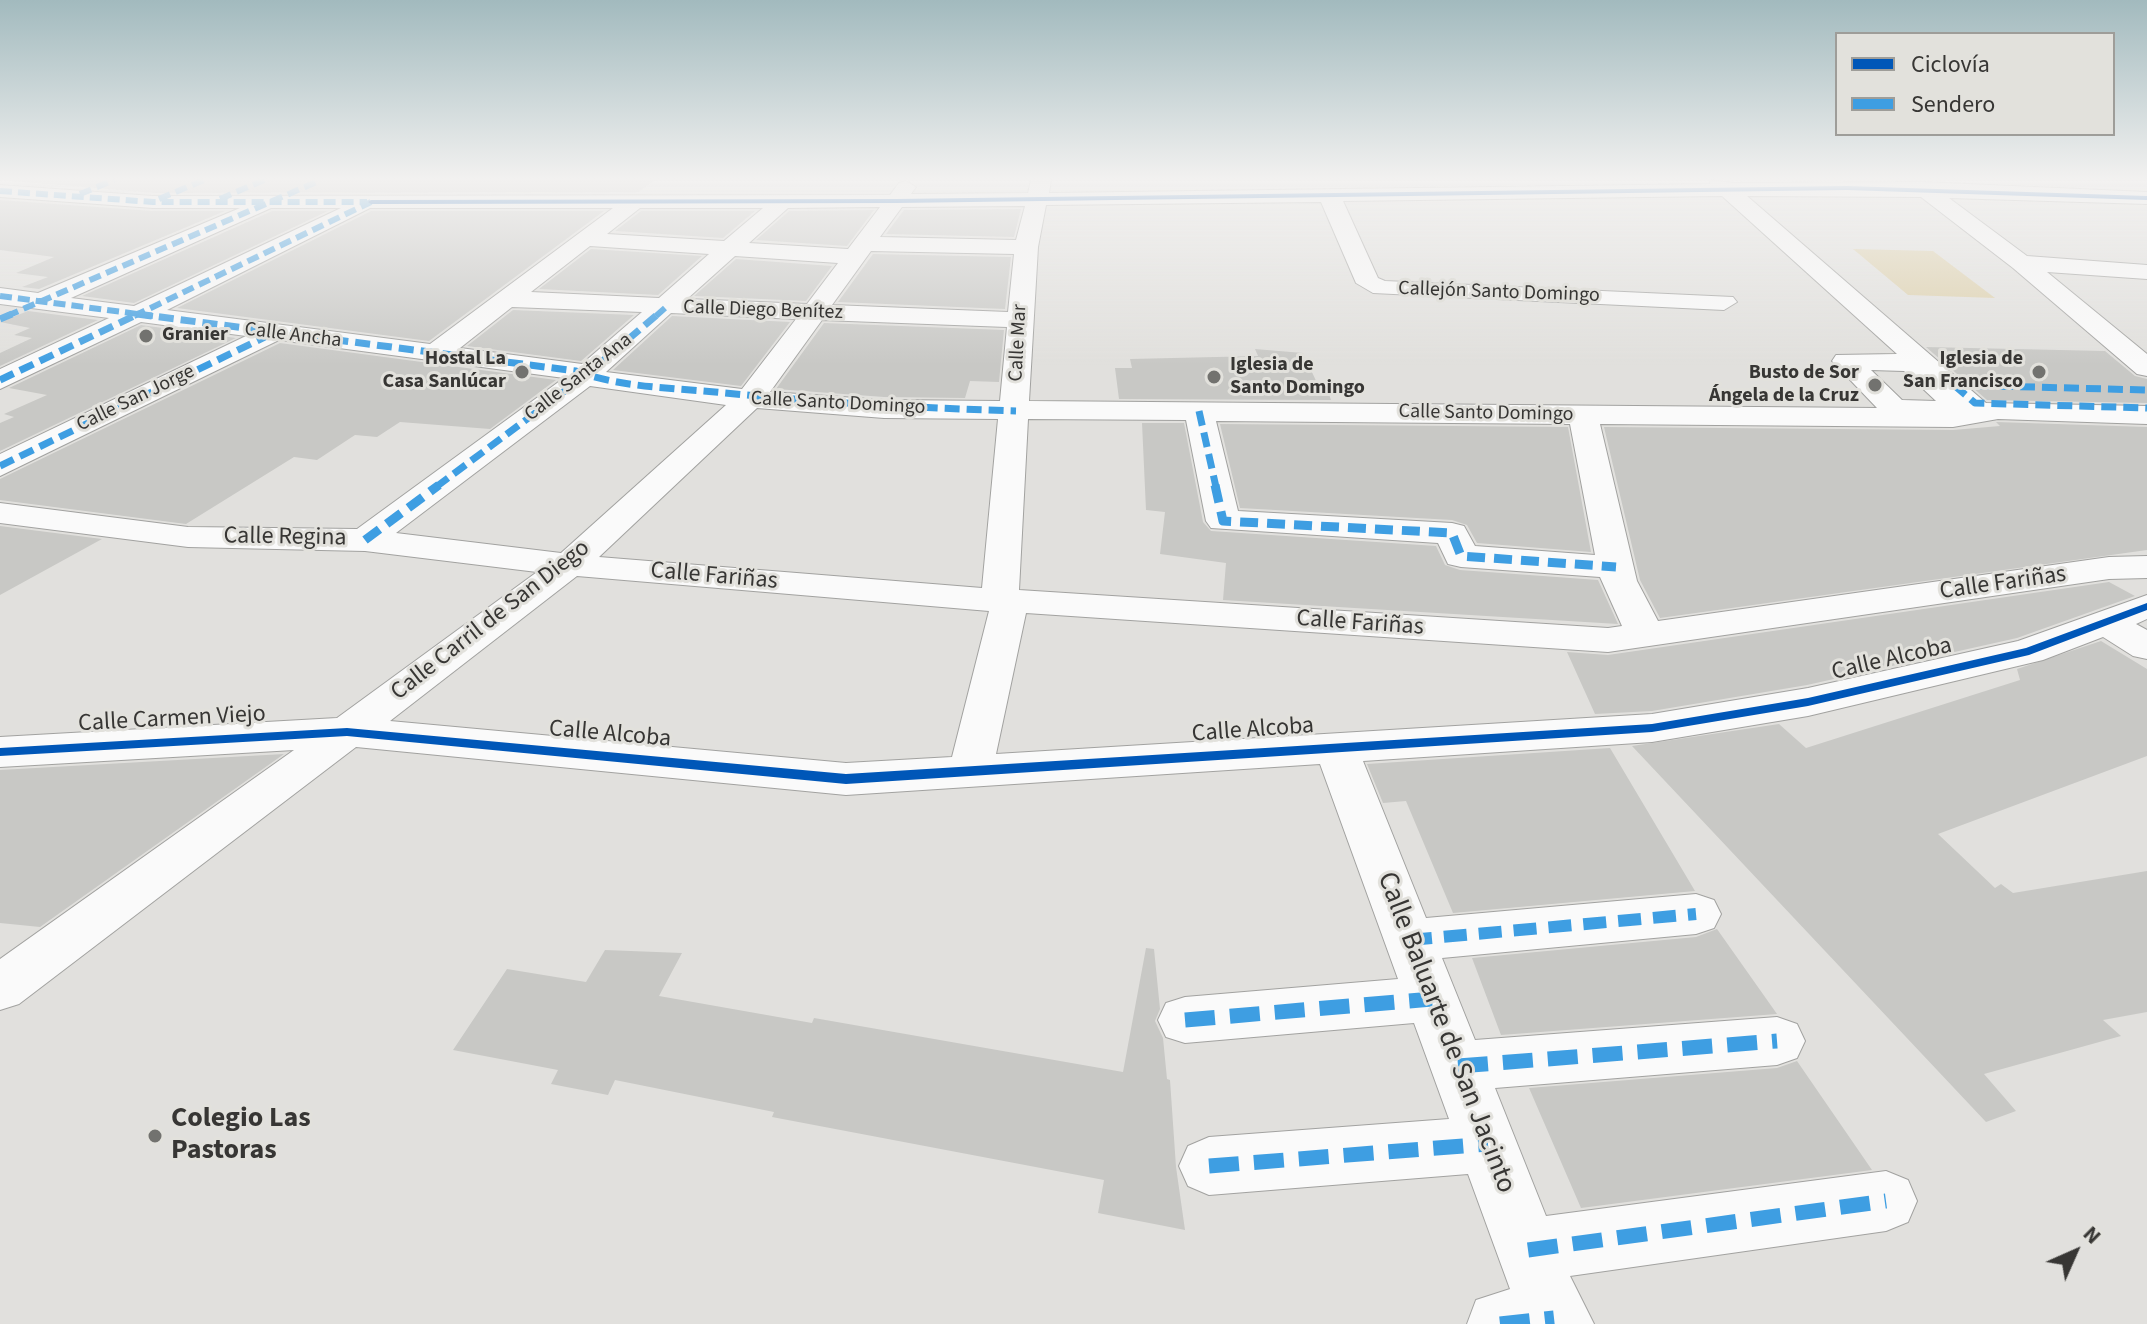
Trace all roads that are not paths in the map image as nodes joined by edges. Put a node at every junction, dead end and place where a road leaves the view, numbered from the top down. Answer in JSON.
{"nodes":[{"id":1,"x":163,"y":242,"type":"edge"},
{"id":2,"x":288,"y":242,"type":"edge"},
{"id":3,"x":582,"y":242,"type":"edge"},
{"id":4,"x":626,"y":242,"type":"edge"},
{"id":5,"x":739,"y":242,"type":"edge"},
{"id":6,"x":867,"y":242,"type":"edge"},
{"id":7,"x":1027,"y":242,"type":"edge"},
{"id":8,"x":1350,"y":242,"type":"edge"},
{"id":9,"x":1787,"y":242,"type":"edge"},
{"id":10,"x":1993,"y":242,"type":"edge"},
{"id":11,"x":1026,"y":247,"type":"junction"},
{"id":12,"x":731,"y":249,"type":"junction"},
{"id":13,"x":860,"y":251,"type":"junction"},
{"id":14,"x":2021,"y":263,"type":"junction"},
{"id":15,"x":2147,"y":272,"type":"edge"},
{"id":16,"x":0,"y":296,"type":"edge"},
{"id":17,"x":506,"y":299,"type":"junction"},
{"id":18,"x":40,"y":302,"type":"junction"},
{"id":19,"x":1724,"y":302,"type":"dead end"},
{"id":20,"x":665,"y":308,"type":"junction"},
{"id":21,"x":814,"y":313,"type":"junction"},
{"id":22,"x":136,"y":315,"type":"junction"},
{"id":23,"x":0,"y":319,"type":"edge"},
{"id":24,"x":1020,"y":320,"type":"junction"},
{"id":25,"x":273,"y":333,"type":"junction"},
{"id":26,"x":2103,"y":334,"type":"junction"},
{"id":27,"x":2147,"y":335,"type":"edge"},
{"id":28,"x":434,"y":354,"type":"junction"},
{"id":29,"x":2147,"y":368,"type":"edge"},
{"id":30,"x":586,"y":375,"type":"junction"},
{"id":31,"x":0,"y":380,"type":"edge"},
{"id":32,"x":2147,"y":390,"type":"edge"},
{"id":33,"x":750,"y":399,"type":"junction"},
{"id":34,"x":2147,"y":408,"type":"edge"},
{"id":35,"x":1016,"y":411,"type":"junction"},
{"id":36,"x":1199,"y":411,"type":"junction"},
{"id":37,"x":1979,"y":413,"type":"junction"},
{"id":38,"x":1583,"y":415,"type":"junction"},
{"id":39,"x":2147,"y":415,"type":"edge"},
{"id":40,"x":0,"y":466,"type":"edge"},
{"id":41,"x":0,"y":513,"type":"edge"},
{"id":42,"x":365,"y":540,"type":"junction"},
{"id":43,"x":569,"y":565,"type":"junction"},
{"id":44,"x":1616,"y":567,"type":"junction"},
{"id":45,"x":2147,"y":567,"type":"edge"},
{"id":46,"x":1005,"y":600,"type":"junction"},
{"id":47,"x":2147,"y":606,"type":"edge"},
{"id":48,"x":2106,"y":622,"type":"junction"},
{"id":49,"x":1647,"y":637,"type":"junction"},
{"id":50,"x":2147,"y":647,"type":"edge"},
{"id":51,"x":347,"y":732,"type":"junction"},
{"id":52,"x":1336,"y":748,"type":"junction"},
{"id":53,"x":0,"y":752,"type":"edge"},
{"id":54,"x":970,"y":772,"type":"junction"},
{"id":55,"x":1696,"y":914,"type":"dead end"},
{"id":56,"x":1409,"y":940,"type":"junction"},
{"id":57,"x":0,"y":988,"type":"edge"},
{"id":58,"x":1432,"y":999,"type":"junction"},
{"id":59,"x":1185,"y":1020,"type":"dead end"},
{"id":60,"x":1777,"y":1041,"type":"dead end"},
{"id":61,"x":1458,"y":1066,"type":"junction"},
{"id":62,"x":1488,"y":1144,"type":"junction"},
{"id":63,"x":1209,"y":1166,"type":"dead end"},
{"id":64,"x":1886,"y":1201,"type":"dead end"},
{"id":65,"x":1528,"y":1250,"type":"junction"},
{"id":66,"x":1541,"y":1323,"type":"edge"}],
"edges":[{"from":1,"to":18,"type":"street"},
{"from":2,"to":22,"type":"street"},
{"from":3,"to":17,"type":"street"},
{"from":4,"to":12,"type":"street"},
{"from":5,"to":12,"type":"street","name":"Calle Santa Ana"},
{"from":6,"to":13,"type":"street","name":"Calle Carril de San Diego"},
{"from":7,"to":11,"type":"street","name":"Calle Mar"},
{"from":8,"to":19,"type":"street","name":"Callejón Santo Domingo"},
{"from":9,"to":37,"type":"street"},
{"from":10,"to":14,"type":"street"},
{"from":11,"to":13,"type":"street"},
{"from":11,"to":24,"type":"street","name":"Calle Mar"},
{"from":12,"to":13,"type":"street"},
{"from":12,"to":20,"type":"street","name":"Calle Santa Ana"},
{"from":13,"to":21,"type":"street","name":"Calle Carril de San Diego"},
{"from":14,"to":15,"type":"street"},
{"from":14,"to":26,"type":"street"},
{"from":16,"to":18,"type":"street","name":"Calle Ancha"},
{"from":17,"to":20,"type":"street","name":"Calle Diego Benítez"},
{"from":17,"to":28,"type":"street"},
{"from":18,"to":22,"type":"street","name":"Calle Ancha"},
{"from":18,"to":23,"type":"street"},
{"from":20,"to":21,"type":"street","name":"Calle Diego Benítez"},
{"from":20,"to":30,"type":"street","name":"Calle Santa Ana"},
{"from":21,"to":24,"type":"street","name":"Calle Diego Benítez"},
{"from":21,"to":33,"type":"street","name":"Calle Carril de San Diego"},
{"from":22,"to":25,"type":"street","name":"Calle Ancha"},
{"from":22,"to":31,"type":"street"},
{"from":24,"to":35,"type":"street","name":"Calle Mar"},
{"from":25,"to":28,"type":"street","name":"Calle Ancha"},
{"from":25,"to":40,"type":"street","name":"Calle San Jorge"},
{"from":26,"to":27,"type":"street"},
{"from":26,"to":29,"type":"street"},
{"from":28,"to":30,"type":"street","name":"Calle Ancha"},
{"from":30,"to":33,"type":"street","name":"Calle Santo Domingo"},
{"from":30,"to":42,"type":"street","name":"Calle Santa Ana"},
{"from":32,"to":34,"type":"street"},
{"from":33,"to":35,"type":"street","name":"Calle Santo Domingo"},
{"from":33,"to":43,"type":"street","name":"Calle Carril de San Diego"},
{"from":35,"to":36,"type":"street","name":"Calle Santo Domingo"},
{"from":35,"to":46,"type":"street","name":"Calle Mar"},
{"from":36,"to":38,"type":"street","name":"Calle Santo Domingo"},
{"from":36,"to":44,"type":"street"},
{"from":37,"to":38,"type":"street","name":"Calle Santo Domingo"},
{"from":37,"to":39,"type":"street","name":"Calle Santo Domingo"},
{"from":38,"to":44,"type":"street"},
{"from":41,"to":42,"type":"street","name":"Calle Regina"},
{"from":42,"to":43,"type":"street","name":"Calle Regina"},
{"from":43,"to":46,"type":"street","name":"Calle Fariñas"},
{"from":43,"to":51,"type":"street","name":"Calle Carril de San Diego"},
{"from":44,"to":49,"type":"street"},
{"from":45,"to":49,"type":"street","name":"Calle Fariñas"},
{"from":46,"to":49,"type":"street","name":"Calle Fariñas"},
{"from":46,"to":54,"type":"street","name":"Calle Mar"},
{"from":47,"to":48,"type":"street","name":"Calle Alcoba"},
{"from":48,"to":50,"type":"street"},
{"from":48,"to":52,"type":"street","name":"Calle Alcoba"},
{"from":51,"to":53,"type":"street","name":"Calle Carmen Viejo"},
{"from":51,"to":54,"type":"street","name":"Calle Alcoba"},
{"from":51,"to":57,"type":"street","name":"Calle Carril de San Diego"},
{"from":52,"to":54,"type":"street","name":"Calle Alcoba"},
{"from":52,"to":56,"type":"street","name":"Calle Baluarte de San Jacinto"},
{"from":55,"to":56,"type":"street"},
{"from":56,"to":58,"type":"street","name":"Calle Baluarte de San Jacinto"},
{"from":58,"to":59,"type":"street"},
{"from":58,"to":61,"type":"street","name":"Calle Baluarte de San Jacinto"},
{"from":60,"to":61,"type":"street"},
{"from":61,"to":62,"type":"street","name":"Calle Baluarte de San Jacinto"},
{"from":62,"to":63,"type":"street"},
{"from":62,"to":65,"type":"street","name":"Calle Baluarte de San Jacinto"},
{"from":64,"to":65,"type":"street"},
{"from":65,"to":66,"type":"street","name":"Calle Baluarte de San Jacinto"}]}
